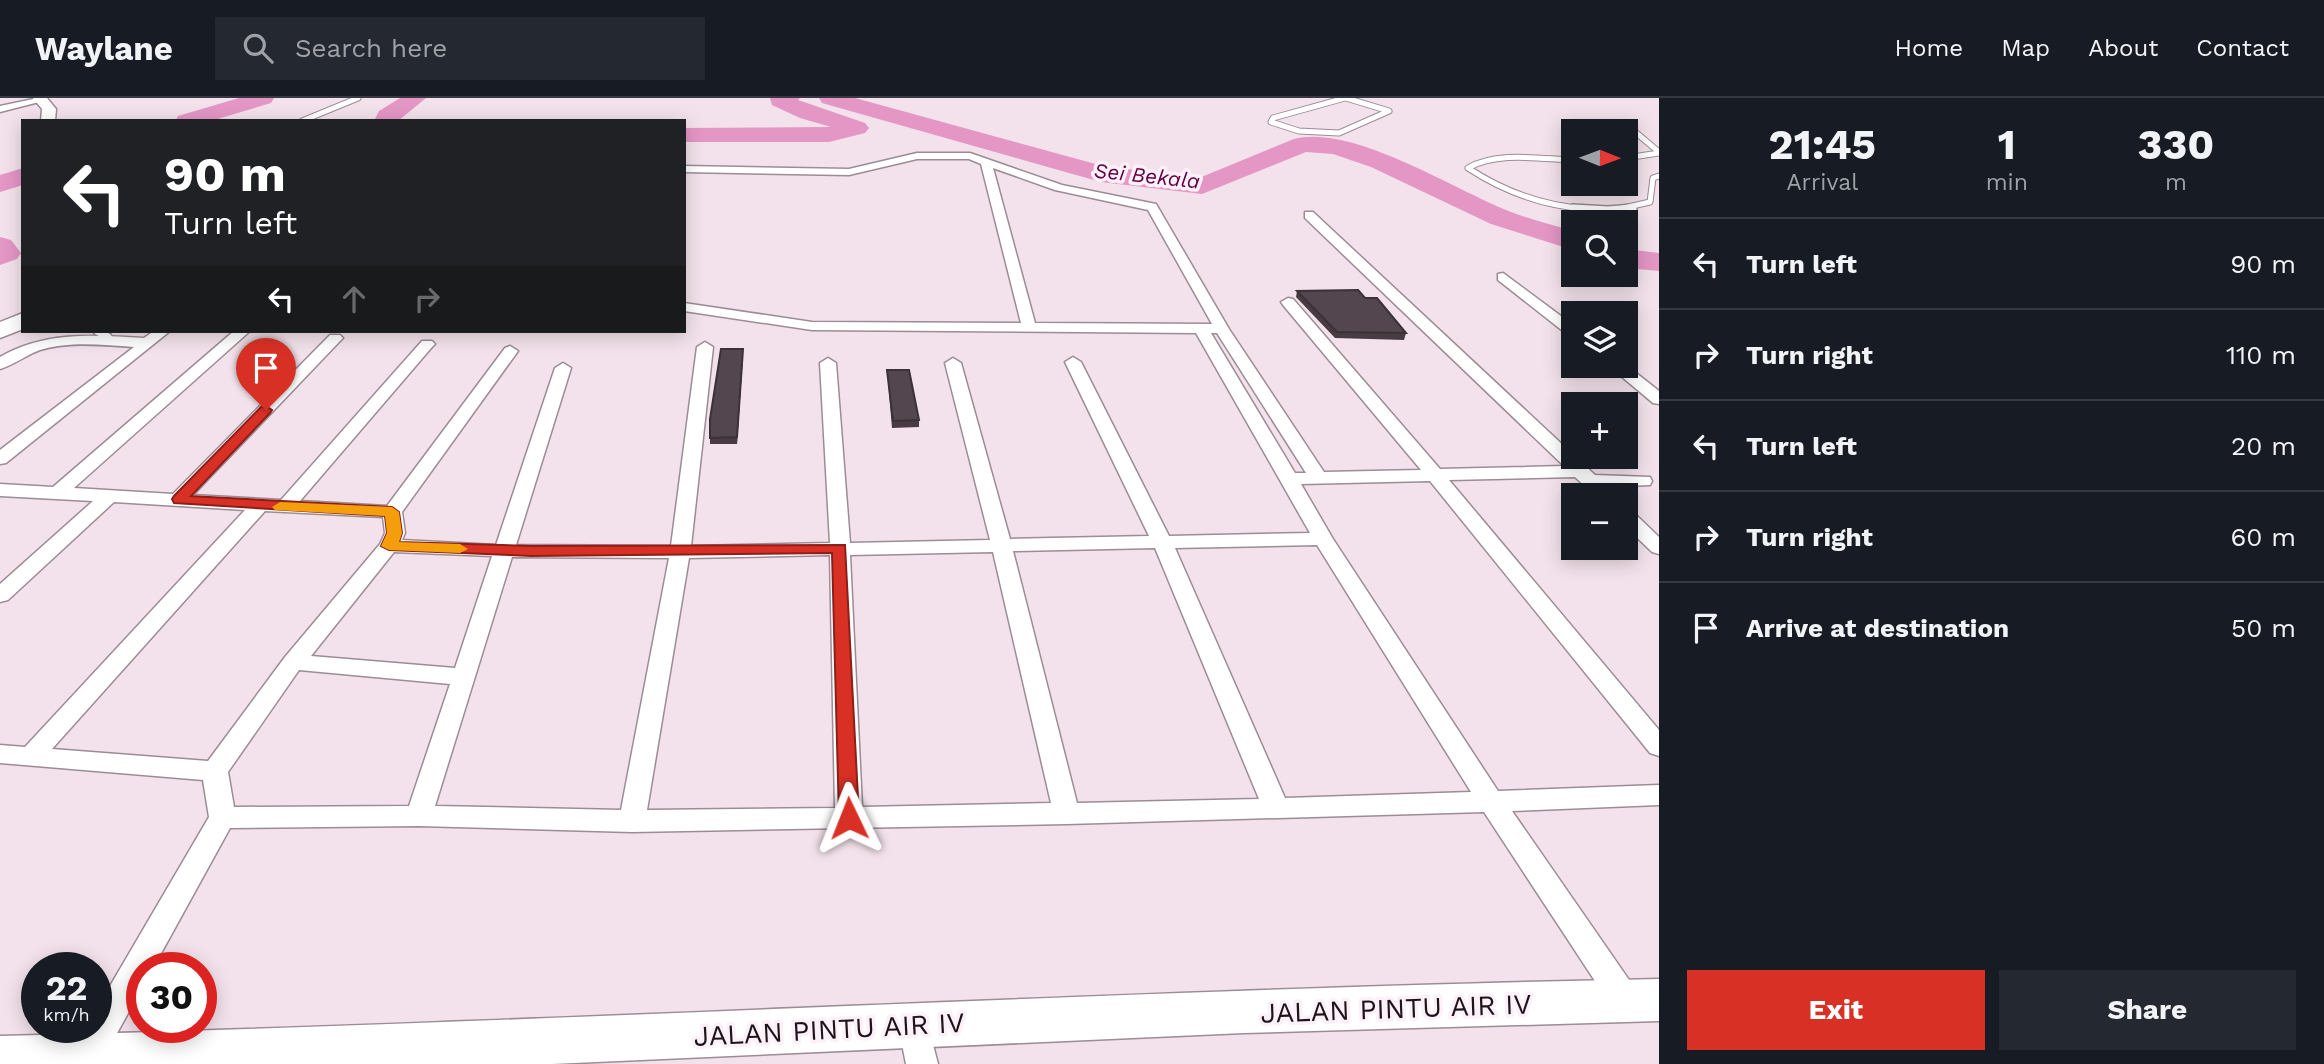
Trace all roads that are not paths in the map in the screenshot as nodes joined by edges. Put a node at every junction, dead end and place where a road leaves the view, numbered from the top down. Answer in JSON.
{"nodes":[{"id":1,"x":358,"y":98,"type":"edge"},
{"id":2,"x":1345,"y":98,"type":"edge"},
{"id":3,"x":41,"y":99,"type":"edge"},
{"id":4,"x":0,"y":109,"type":"edge"},
{"id":5,"x":48,"y":119,"type":"edge"},
{"id":6,"x":307,"y":119,"type":"edge"},
{"id":7,"x":1638,"y":135,"type":"edge"},
{"id":8,"x":1659,"y":153,"type":"edge"},
{"id":9,"x":1638,"y":156,"type":"edge"},
{"id":10,"x":1561,"y":160,"type":"edge"},
{"id":11,"x":986,"y":162,"type":"junction"},
{"id":12,"x":686,"y":169,"type":"edge"},
{"id":13,"x":1659,"y":176,"type":"edge"},
{"id":14,"x":1309,"y":215,"type":"dead end"},
{"id":15,"x":1503,"y":277,"type":"dead end"},
{"id":16,"x":1288,"y":302,"type":"dead end"},
{"id":17,"x":686,"y":307,"type":"edge"},
{"id":18,"x":21,"y":321,"type":"edge"},
{"id":19,"x":1561,"y":323,"type":"edge"},
{"id":20,"x":1029,"y":327,"type":"junction"},
{"id":21,"x":1201,"y":329,"type":"junction"},
{"id":22,"x":1222,"y":329,"type":"junction"},
{"id":23,"x":0,"y":331,"type":"edge"},
{"id":24,"x":161,"y":333,"type":"edge"},
{"id":25,"x":241,"y":333,"type":"edge"},
{"id":26,"x":102,"y":336,"type":"edge"},
{"id":27,"x":335,"y":338,"type":"dead end"},
{"id":28,"x":149,"y":343,"type":"junction"},
{"id":29,"x":427,"y":344,"type":"dead end"},
{"id":30,"x":705,"y":347,"type":"dead end"},
{"id":31,"x":510,"y":351,"type":"dead end"},
{"id":32,"x":1073,"y":362,"type":"dead end"},
{"id":33,"x":828,"y":363,"type":"dead end"},
{"id":34,"x":953,"y":363,"type":"dead end"},
{"id":35,"x":0,"y":364,"type":"edge"},
{"id":36,"x":563,"y":368,"type":"dead end"},
{"id":37,"x":1632,"y":378,"type":"edge"},
{"id":38,"x":1659,"y":399,"type":"edge"},
{"id":39,"x":1294,"y":440,"type":"junction"},
{"id":40,"x":1267,"y":441,"type":"junction"},
{"id":41,"x":0,"y":459,"type":"edge"},
{"id":42,"x":1585,"y":476,"type":"junction"},
{"id":43,"x":1437,"y":477,"type":"junction"},
{"id":44,"x":1289,"y":479,"type":"junction"},
{"id":45,"x":1319,"y":479,"type":"junction"},
{"id":46,"x":1643,"y":481,"type":"dead end"},
{"id":47,"x":1592,"y":483,"type":"edge"},
{"id":48,"x":0,"y":490,"type":"edge"},
{"id":49,"x":58,"y":493,"type":"junction"},
{"id":50,"x":110,"y":496,"type":"junction"},
{"id":51,"x":179,"y":499,"type":"junction"},
{"id":52,"x":260,"y":505,"type":"junction"},
{"id":53,"x":285,"y":507,"type":"junction"},
{"id":54,"x":392,"y":512,"type":"junction"},
{"id":55,"x":1638,"y":528,"type":"edge"},
{"id":56,"x":1323,"y":539,"type":"junction"},
{"id":57,"x":1163,"y":542,"type":"junction"},
{"id":58,"x":389,"y":546,"type":"junction"},
{"id":59,"x":1002,"y":546,"type":"junction"},
{"id":60,"x":1659,"y":548,"type":"edge"},
{"id":61,"x":840,"y":549,"type":"junction"},
{"id":62,"x":506,"y":551,"type":"junction"},
{"id":63,"x":680,"y":552,"type":"junction"},
{"id":64,"x":0,"y":595,"type":"edge"},
{"id":65,"x":293,"y":662,"type":"junction"},
{"id":66,"x":462,"y":677,"type":"junction"},
{"id":67,"x":1659,"y":747,"type":"edge"},
{"id":68,"x":0,"y":754,"type":"edge"},
{"id":69,"x":31,"y":756,"type":"junction"},
{"id":70,"x":215,"y":771,"type":"junction"},
{"id":71,"x":1659,"y":795,"type":"edge"},
{"id":72,"x":1490,"y":800,"type":"junction"},
{"id":73,"x":1276,"y":809,"type":"junction"},
{"id":74,"x":1067,"y":814,"type":"junction"},
{"id":75,"x":419,"y":816,"type":"junction"},
{"id":76,"x":222,"y":818,"type":"junction"},
{"id":77,"x":849,"y":818,"type":"junction"},
{"id":78,"x":632,"y":821,"type":"junction"},
{"id":79,"x":1642,"y":1000,"type":"edge"},
{"id":80,"x":918,"y":1044,"type":"edge"},
{"id":81,"x":0,"y":1059,"type":"edge"},
{"id":82,"x":86,"y":1061,"type":"edge"}],
"edges":[{"from":1,"to":6,"type":"lane"},
{"from":2,"to":2,"type":"lane"},
{"from":3,"to":4,"type":"street"},
{"from":3,"to":5,"type":"main road"},
{"from":7,"to":8,"type":"lane"},
{"from":8,"to":9,"type":"lane"},
{"from":10,"to":13,"type":"lane"},
{"from":11,"to":12,"type":"street"},
{"from":11,"to":20,"type":"street"},
{"from":11,"to":22,"type":"street"},
{"from":14,"to":42,"type":"street"},
{"from":15,"to":19,"type":"street"},
{"from":16,"to":43,"type":"street"},
{"from":17,"to":20,"type":"street"},
{"from":18,"to":23,"type":"main road"},
{"from":20,"to":21,"type":"street"},
{"from":21,"to":22,"type":"street"},
{"from":21,"to":40,"type":"street"},
{"from":22,"to":39,"type":"street"},
{"from":24,"to":28,"type":"street"},
{"from":25,"to":49,"type":"street"},
{"from":26,"to":28,"type":"street"},
{"from":26,"to":35,"type":"street"},
{"from":27,"to":51,"type":"street"},
{"from":28,"to":41,"type":"street"},
{"from":29,"to":53,"type":"street"},
{"from":30,"to":63,"type":"street"},
{"from":31,"to":54,"type":"street"},
{"from":32,"to":57,"type":"street"},
{"from":33,"to":61,"type":"street"},
{"from":34,"to":59,"type":"street"},
{"from":36,"to":62,"type":"street"},
{"from":37,"to":38,"type":"street"},
{"from":39,"to":40,"type":"street"},
{"from":39,"to":45,"type":"street"},
{"from":40,"to":44,"type":"street"},
{"from":42,"to":43,"type":"street"},
{"from":42,"to":46,"type":"street"},
{"from":42,"to":47,"type":"street"},
{"from":43,"to":45,"type":"street"},
{"from":43,"to":67,"type":"street"},
{"from":44,"to":45,"type":"street"},
{"from":44,"to":56,"type":"street"},
{"from":48,"to":49,"type":"street"},
{"from":49,"to":50,"type":"street"},
{"from":50,"to":51,"type":"street"},
{"from":50,"to":64,"type":"street"},
{"from":51,"to":52,"type":"street"},
{"from":52,"to":53,"type":"street"},
{"from":52,"to":69,"type":"street"},
{"from":53,"to":54,"type":"street"},
{"from":54,"to":58,"type":"street"},
{"from":55,"to":60,"type":"street"},
{"from":56,"to":57,"type":"street"},
{"from":56,"to":72,"type":"street"},
{"from":57,"to":59,"type":"street"},
{"from":57,"to":73,"type":"street"},
{"from":58,"to":62,"type":"street"},
{"from":58,"to":65,"type":"street"},
{"from":59,"to":61,"type":"street"},
{"from":59,"to":74,"type":"street"},
{"from":61,"to":63,"type":"street"},
{"from":61,"to":77,"type":"street"},
{"from":62,"to":63,"type":"street"},
{"from":62,"to":66,"type":"street"},
{"from":63,"to":78,"type":"street"},
{"from":65,"to":66,"type":"street"},
{"from":65,"to":70,"type":"street"},
{"from":66,"to":75,"type":"street"},
{"from":68,"to":69,"type":"street"},
{"from":69,"to":70,"type":"street"},
{"from":70,"to":76,"type":"street"},
{"from":71,"to":72,"type":"street"},
{"from":72,"to":73,"type":"street"},
{"from":72,"to":79,"type":"street"},
{"from":73,"to":74,"type":"street"},
{"from":74,"to":77,"type":"street"},
{"from":75,"to":76,"type":"street"},
{"from":75,"to":78,"type":"street"},
{"from":76,"to":82,"type":"street"},
{"from":77,"to":78,"type":"street"},
{"from":79,"to":80,"type":"main road","name":"JALAN PINTU AIR IV"},
{"from":80,"to":82,"type":"main road","name":"JALAN PINTU AIR IV"},
{"from":81,"to":82,"type":"main road","name":"JALAN PINTU AIR IV"}]}
